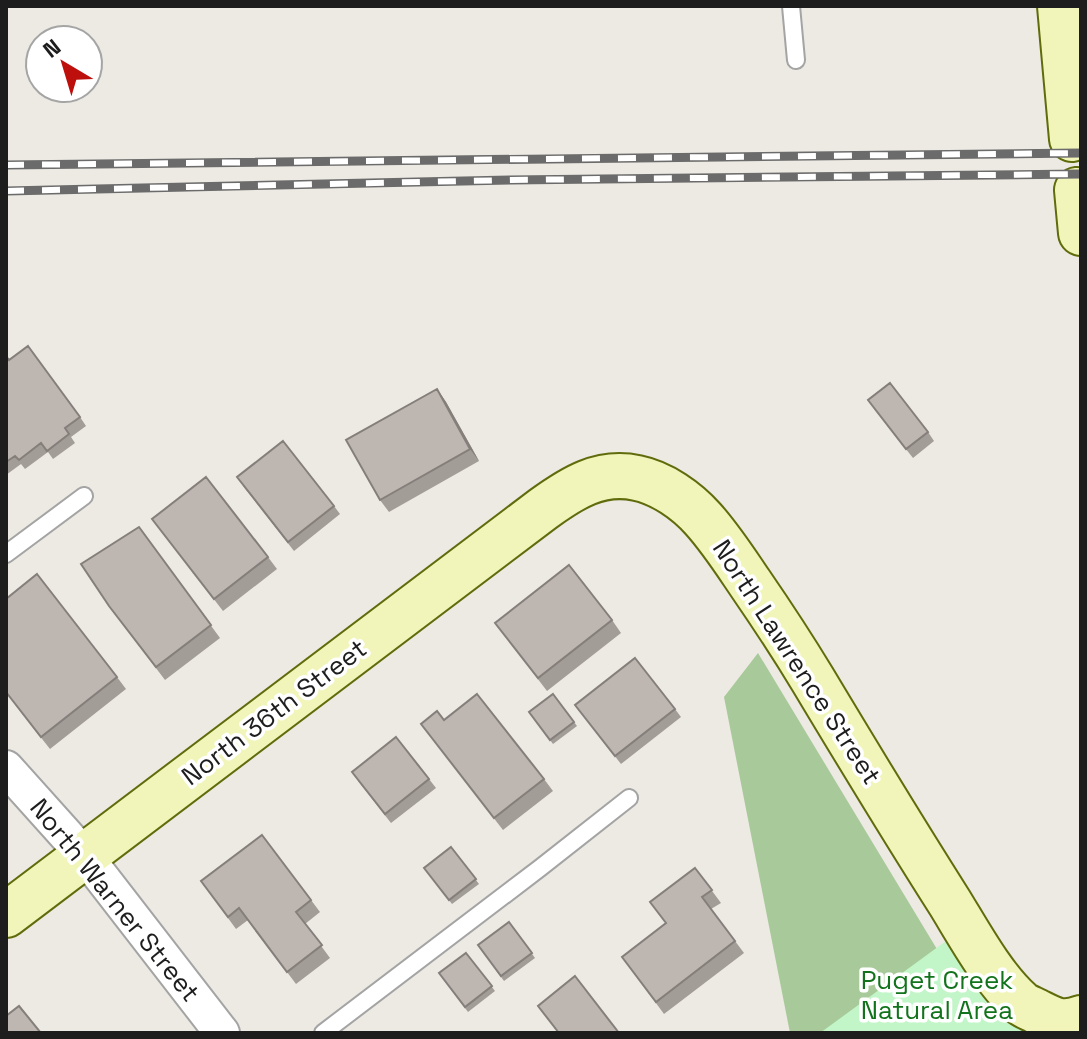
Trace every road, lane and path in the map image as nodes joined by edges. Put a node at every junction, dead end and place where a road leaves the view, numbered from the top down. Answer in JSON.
{"nodes":[{"id":1,"x":791,"y":6,"type":"edge"},
{"id":2,"x":1068,"y":27,"type":"edge"},
{"id":3,"x":796,"y":60,"type":"dead end"},
{"id":4,"x":1072,"y":139,"type":"dead end"},
{"id":5,"x":84,"y":496,"type":"dead end"},
{"id":6,"x":543,"y":509,"type":"joint"},
{"id":7,"x":6,"y":554,"type":"edge"},
{"id":8,"x":6,"y":768,"type":"edge"},
{"id":9,"x":629,"y":798,"type":"dead end"},
{"id":10,"x":85,"y":856,"type":"junction"},
{"id":11,"x":6,"y":915,"type":"edge"},
{"id":12,"x":1081,"y":1018,"type":"edge"},
{"id":13,"x":222,"y":1033,"type":"edge"},
{"id":14,"x":323,"y":1033,"type":"edge"}],
"edges":[{"from":1,"to":3,"type":"lane"},
{"from":2,"to":4,"type":"street"},
{"from":5,"to":7,"type":"lane"},
{"from":6,"to":10,"type":"street","name":"North 36th Street"},
{"from":6,"to":12,"type":"street","name":"North Lawrence Street"},
{"from":8,"to":10,"type":"street","name":"North Warner Street"},
{"from":9,"to":14,"type":"lane"},
{"from":10,"to":11,"type":"street","name":"North 36th Street"},
{"from":10,"to":13,"type":"street","name":"North Warner Street"}]}
